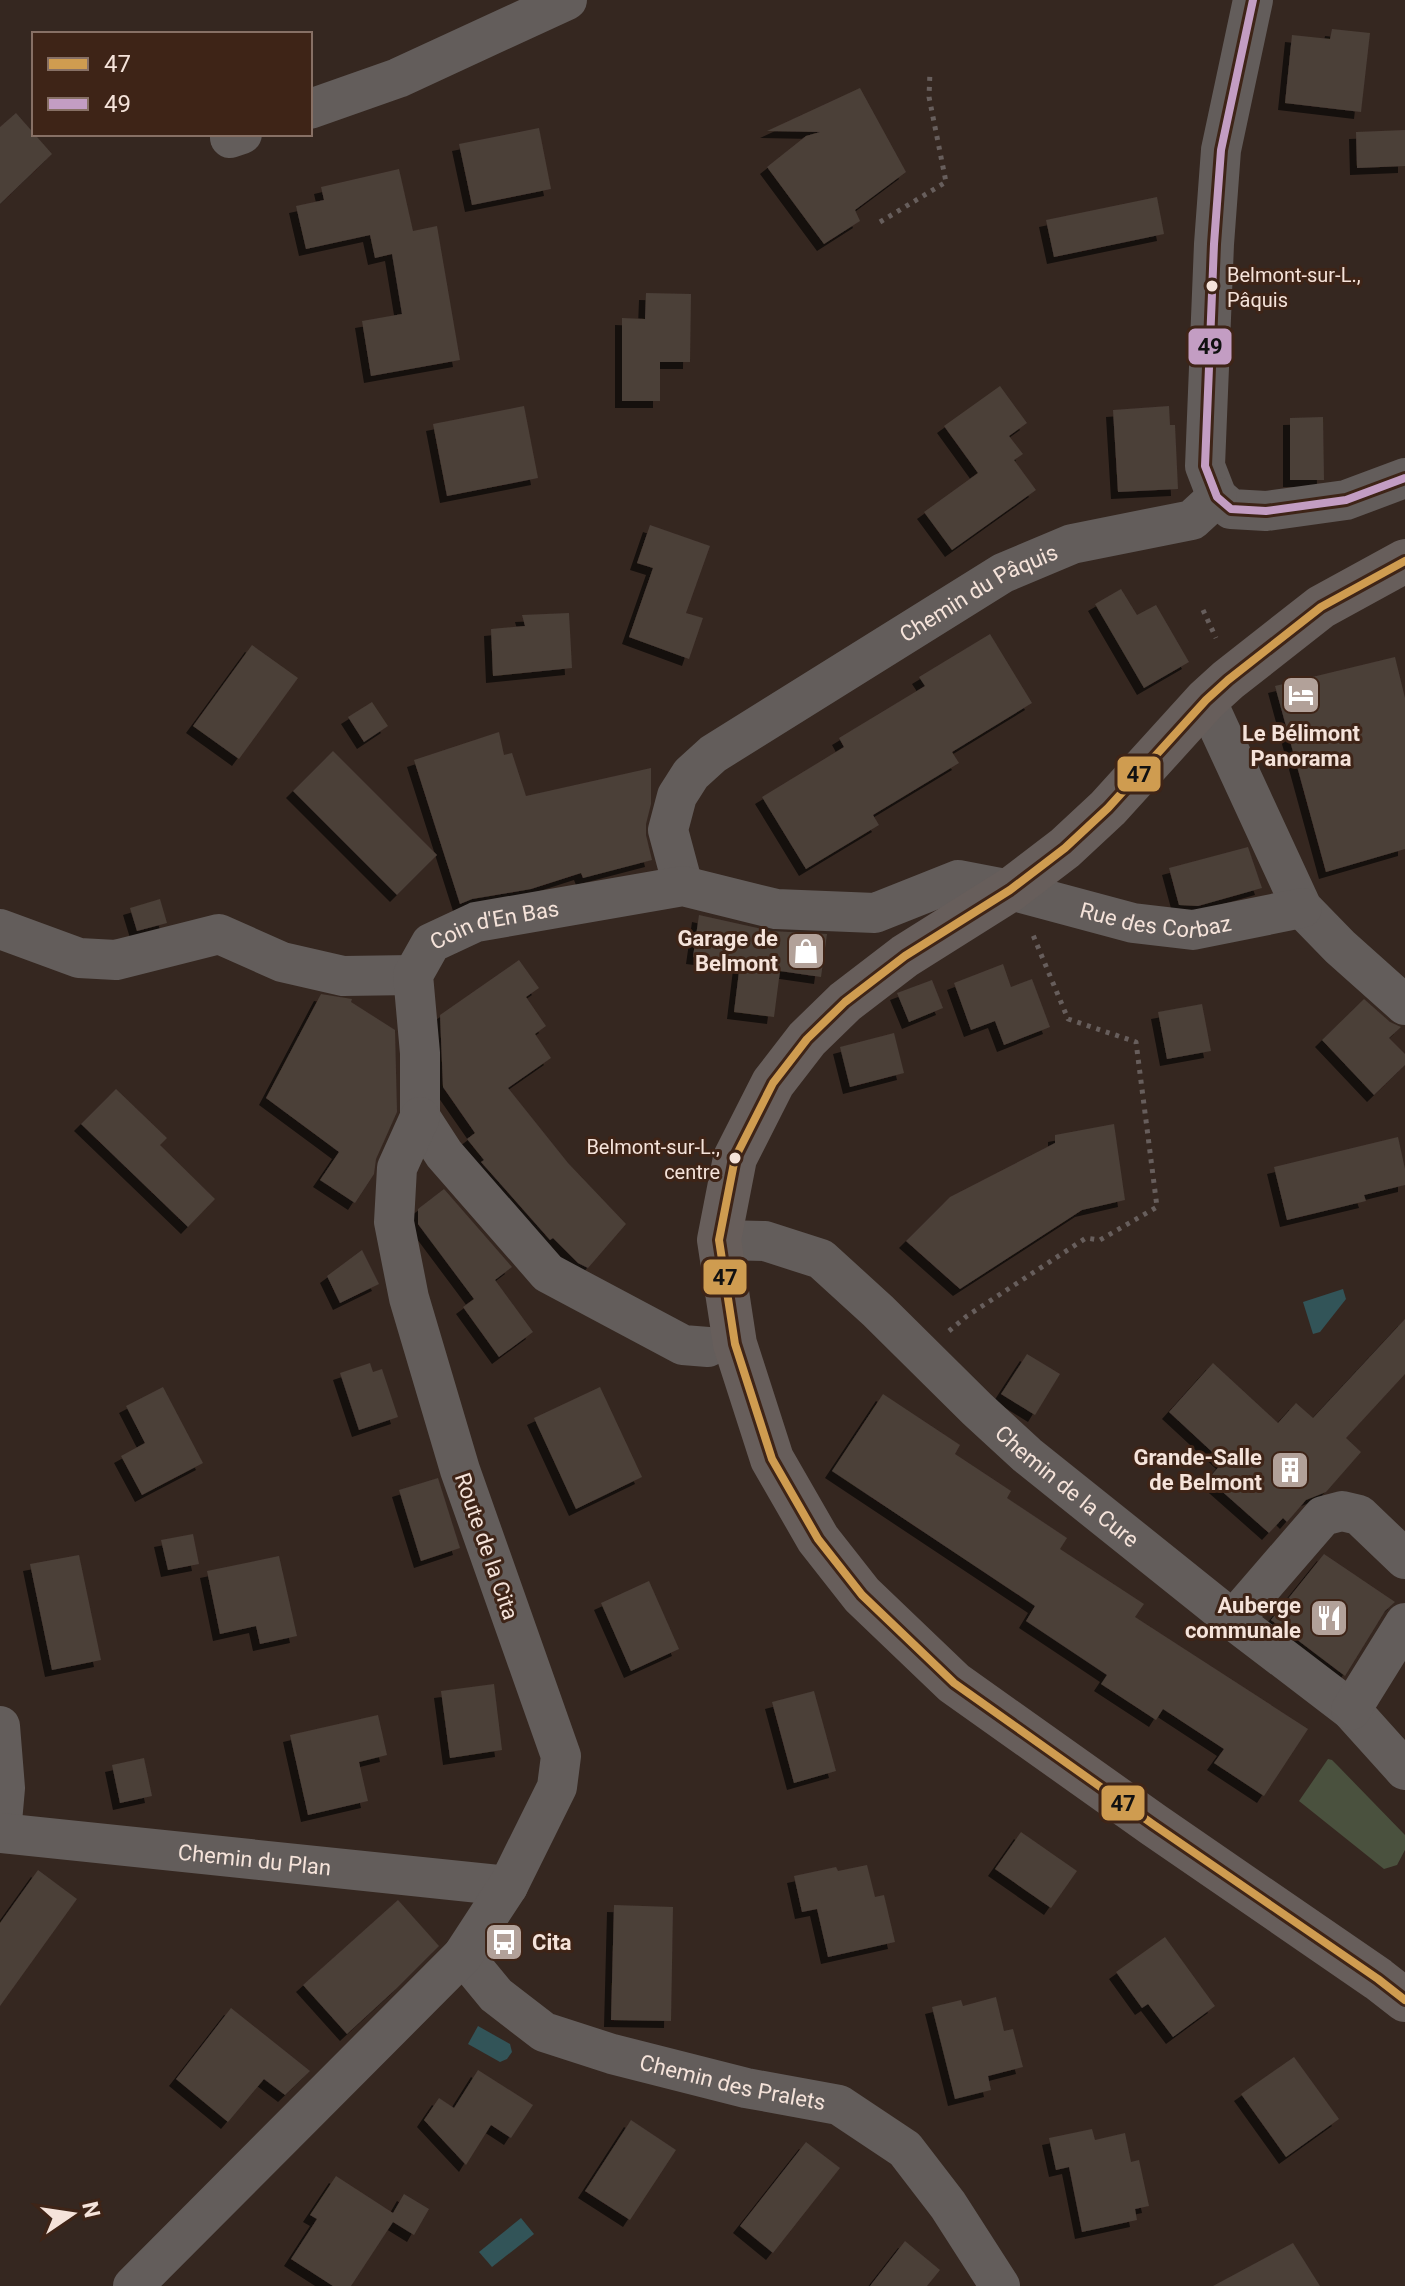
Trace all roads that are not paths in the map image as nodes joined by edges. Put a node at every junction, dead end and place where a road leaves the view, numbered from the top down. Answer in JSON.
{"nodes":[{"id":1,"x":567,"y":0,"type":"edge"},
{"id":2,"x":1253,"y":0,"type":"edge"},
{"id":3,"x":312,"y":108,"type":"edge"},
{"id":4,"x":1405,"y":478,"type":"edge"},
{"id":5,"x":1217,"y":497,"type":"junction"},
{"id":6,"x":1405,"y":561,"type":"edge"},
{"id":7,"x":1206,"y":700,"type":"junction"},
{"id":8,"x":683,"y":886,"type":"junction"},
{"id":9,"x":1010,"y":890,"type":"junction"},
{"id":10,"x":1302,"y":908,"type":"junction"},
{"id":11,"x":0,"y":929,"type":"edge"},
{"id":12,"x":413,"y":975,"type":"junction"},
{"id":13,"x":1405,"y":1005,"type":"edge"},
{"id":14,"x":420,"y":1117,"type":"junction"},
{"id":15,"x":719,"y":1240,"type":"junction"},
{"id":16,"x":708,"y":1347,"type":"dead end"},
{"id":17,"x":1405,"y":1559,"type":"edge"},
{"id":18,"x":1233,"y":1620,"type":"junction"},
{"id":19,"x":1405,"y":1623,"type":"edge"},
{"id":20,"x":1351,"y":1710,"type":"junction"},
{"id":21,"x":0,"y":1726,"type":"edge"},
{"id":22,"x":1405,"y":1770,"type":"edge"},
{"id":23,"x":0,"y":1833,"type":"edge"},
{"id":24,"x":508,"y":1886,"type":"junction"},
{"id":25,"x":463,"y":1955,"type":"junction"},
{"id":26,"x":1405,"y":2000,"type":"edge"},
{"id":27,"x":133,"y":2286,"type":"edge"},
{"id":28,"x":1000,"y":2286,"type":"edge"}],
"edges":[{"from":1,"to":3,"type":"street"},
{"from":2,"to":5,"type":"street"},
{"from":4,"to":5,"type":"street"},
{"from":5,"to":8,"type":"street","name":"Chemin du Pâquis"},
{"from":6,"to":7,"type":"street"},
{"from":7,"to":9,"type":"street"},
{"from":7,"to":10,"type":"street"},
{"from":8,"to":9,"type":"street","name":"Coin d'En Bas"},
{"from":8,"to":12,"type":"street","name":"Coin d'En Bas"},
{"from":9,"to":10,"type":"street","name":"Rue des Corbaz"},
{"from":9,"to":15,"type":"street"},
{"from":10,"to":13,"type":"street"},
{"from":11,"to":12,"type":"street"},
{"from":12,"to":14,"type":"street","name":"Coin d'En Bas"},
{"from":14,"to":16,"type":"street"},
{"from":14,"to":24,"type":"street","name":"Route de la Cita"},
{"from":15,"to":18,"type":"street","name":"Chemin de la Cure"},
{"from":15,"to":26,"type":"street"},
{"from":17,"to":18,"type":"street"},
{"from":18,"to":20,"type":"street","name":"Chemin de la Cure"},
{"from":19,"to":20,"type":"street"},
{"from":20,"to":22,"type":"street","name":"Chemin de la Cure"},
{"from":21,"to":23,"type":"street"},
{"from":23,"to":24,"type":"street","name":"Chemin du Plan"},
{"from":24,"to":25,"type":"street","name":"Route de la Cita"},
{"from":25,"to":27,"type":"street","name":"Route de la Cita"},
{"from":25,"to":28,"type":"street","name":"Chemin des Pralets"}]}
